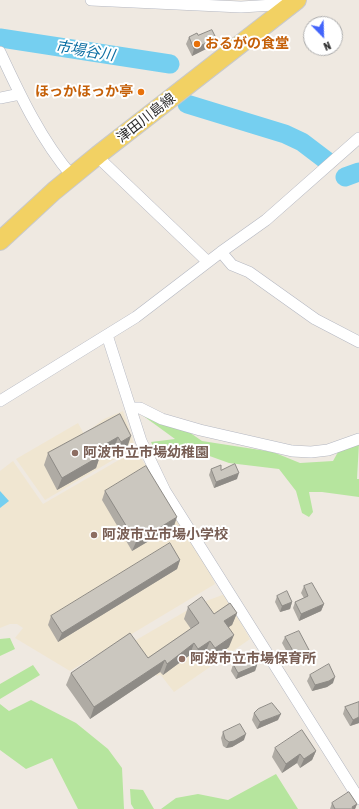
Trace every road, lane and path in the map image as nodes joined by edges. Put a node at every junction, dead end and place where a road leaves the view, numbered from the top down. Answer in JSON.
{"nodes":[{"id":1,"x":91,"y":0,"type":"edge"},
{"id":2,"x":295,"y":2,"type":"edge"},
{"id":3,"x":0,"y":52,"type":"edge"},
{"id":4,"x":20,"y":94,"type":"junction"},
{"id":5,"x":0,"y":98,"type":"edge"},
{"id":6,"x":359,"y":138,"type":"edge"},
{"id":7,"x":98,"y":155,"type":"junction"},
{"id":8,"x":72,"y":176,"type":"junction"},
{"id":9,"x":0,"y":241,"type":"edge"},
{"id":10,"x":221,"y":252,"type":"junction"},
{"id":11,"x":208,"y":262,"type":"junction"},
{"id":12,"x":107,"y":335,"type":"junction"},
{"id":13,"x":359,"y":342,"type":"edge"},
{"id":14,"x":0,"y":402,"type":"edge"},
{"id":15,"x":131,"y":408,"type":"junction"},
{"id":16,"x":359,"y":439,"type":"edge"},
{"id":17,"x":359,"y":799,"type":"edge"}],
"edges":[{"from":1,"to":2,"type":"street"},
{"from":2,"to":7,"type":"main road","name":"津田川島線"},
{"from":3,"to":4,"type":"street"},
{"from":4,"to":5,"type":"street"},
{"from":4,"to":8,"type":"street"},
{"from":6,"to":10,"type":"street"},
{"from":7,"to":8,"type":"main road","name":"津田川島線"},
{"from":7,"to":11,"type":"street"},
{"from":8,"to":9,"type":"main road","name":"津田川島線"},
{"from":10,"to":11,"type":"street"},
{"from":10,"to":13,"type":"street"},
{"from":11,"to":12,"type":"street"},
{"from":12,"to":14,"type":"street"},
{"from":12,"to":15,"type":"street"},
{"from":15,"to":16,"type":"street"},
{"from":15,"to":17,"type":"street"}]}
